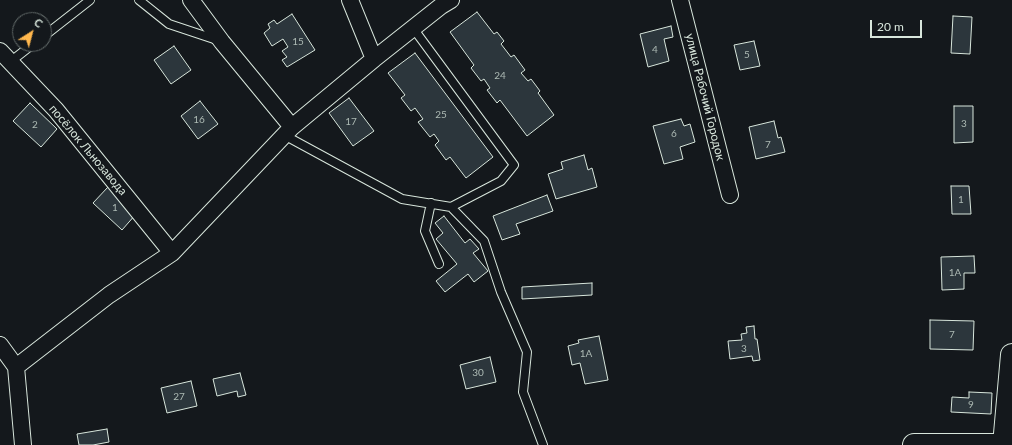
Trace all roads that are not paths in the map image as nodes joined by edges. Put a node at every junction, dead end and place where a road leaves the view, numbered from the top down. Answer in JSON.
{"nodes":[{"id":1,"x":90,"y":0,"type":"edge"},
{"id":2,"x":139,"y":0,"type":"edge"},
{"id":3,"x":191,"y":0,"type":"edge"},
{"id":4,"x":350,"y":0,"type":"edge"},
{"id":5,"x":680,"y":0,"type":"edge"},
{"id":6,"x":443,"y":2,"type":"edge"},
{"id":7,"x":413,"y":28,"type":"junction"},
{"id":8,"x":52,"y":30,"type":"edge"},
{"id":9,"x":222,"y":42,"type":"junction"},
{"id":10,"x":16,"y":52,"type":"edge"},
{"id":11,"x":5,"y":57,"type":"edge"},
{"id":12,"x":374,"y":59,"type":"junction"},
{"id":13,"x":288,"y":131,"type":"junction"},
{"id":14,"x":730,"y":195,"type":"dead end"},
{"id":15,"x":431,"y":203,"type":"junction"},
{"id":16,"x":451,"y":207,"type":"junction"},
{"id":17,"x":172,"y":253,"type":"junction"},
{"id":18,"x":439,"y":264,"type":"dead end"},
{"id":19,"x":0,"y":345,"type":"edge"},
{"id":20,"x":1012,"y":355,"type":"edge"},
{"id":21,"x":16,"y":367,"type":"junction"},
{"id":22,"x":23,"y":445,"type":"edge"},
{"id":23,"x":543,"y":445,"type":"edge"},
{"id":24,"x":914,"y":445,"type":"edge"},
{"id":25,"x":928,"y":445,"type":"edge"},
{"id":26,"x":1004,"y":445,"type":"edge"},
{"id":27,"x":1012,"y":445,"type":"edge"}],
"edges":[{"from":1,"to":8,"type":"lane"},
{"from":2,"to":9,"type":"lane"},
{"from":3,"to":9,"type":"street"},
{"from":4,"to":12,"type":"street"},
{"from":5,"to":14,"type":"street","name":"улица Рабочий Городок"},
{"from":6,"to":7,"type":"street"},
{"from":7,"to":12,"type":"street"},
{"from":7,"to":16,"type":"lane"},
{"from":9,"to":13,"type":"street"},
{"from":10,"to":11,"type":"lane"},
{"from":11,"to":17,"type":"street","name":"посёлок Льнозавода"},
{"from":12,"to":13,"type":"street"},
{"from":13,"to":15,"type":"lane"},
{"from":13,"to":17,"type":"street"},
{"from":15,"to":16,"type":"lane"},
{"from":15,"to":18,"type":"lane"},
{"from":16,"to":23,"type":"lane"},
{"from":17,"to":21,"type":"street"},
{"from":19,"to":21,"type":"street"},
{"from":20,"to":26,"type":"main road"},
{"from":21,"to":22,"type":"street"},
{"from":24,"to":25,"type":"main road"},
{"from":25,"to":26,"type":"main road"},
{"from":26,"to":27,"type":"main road"}]}
